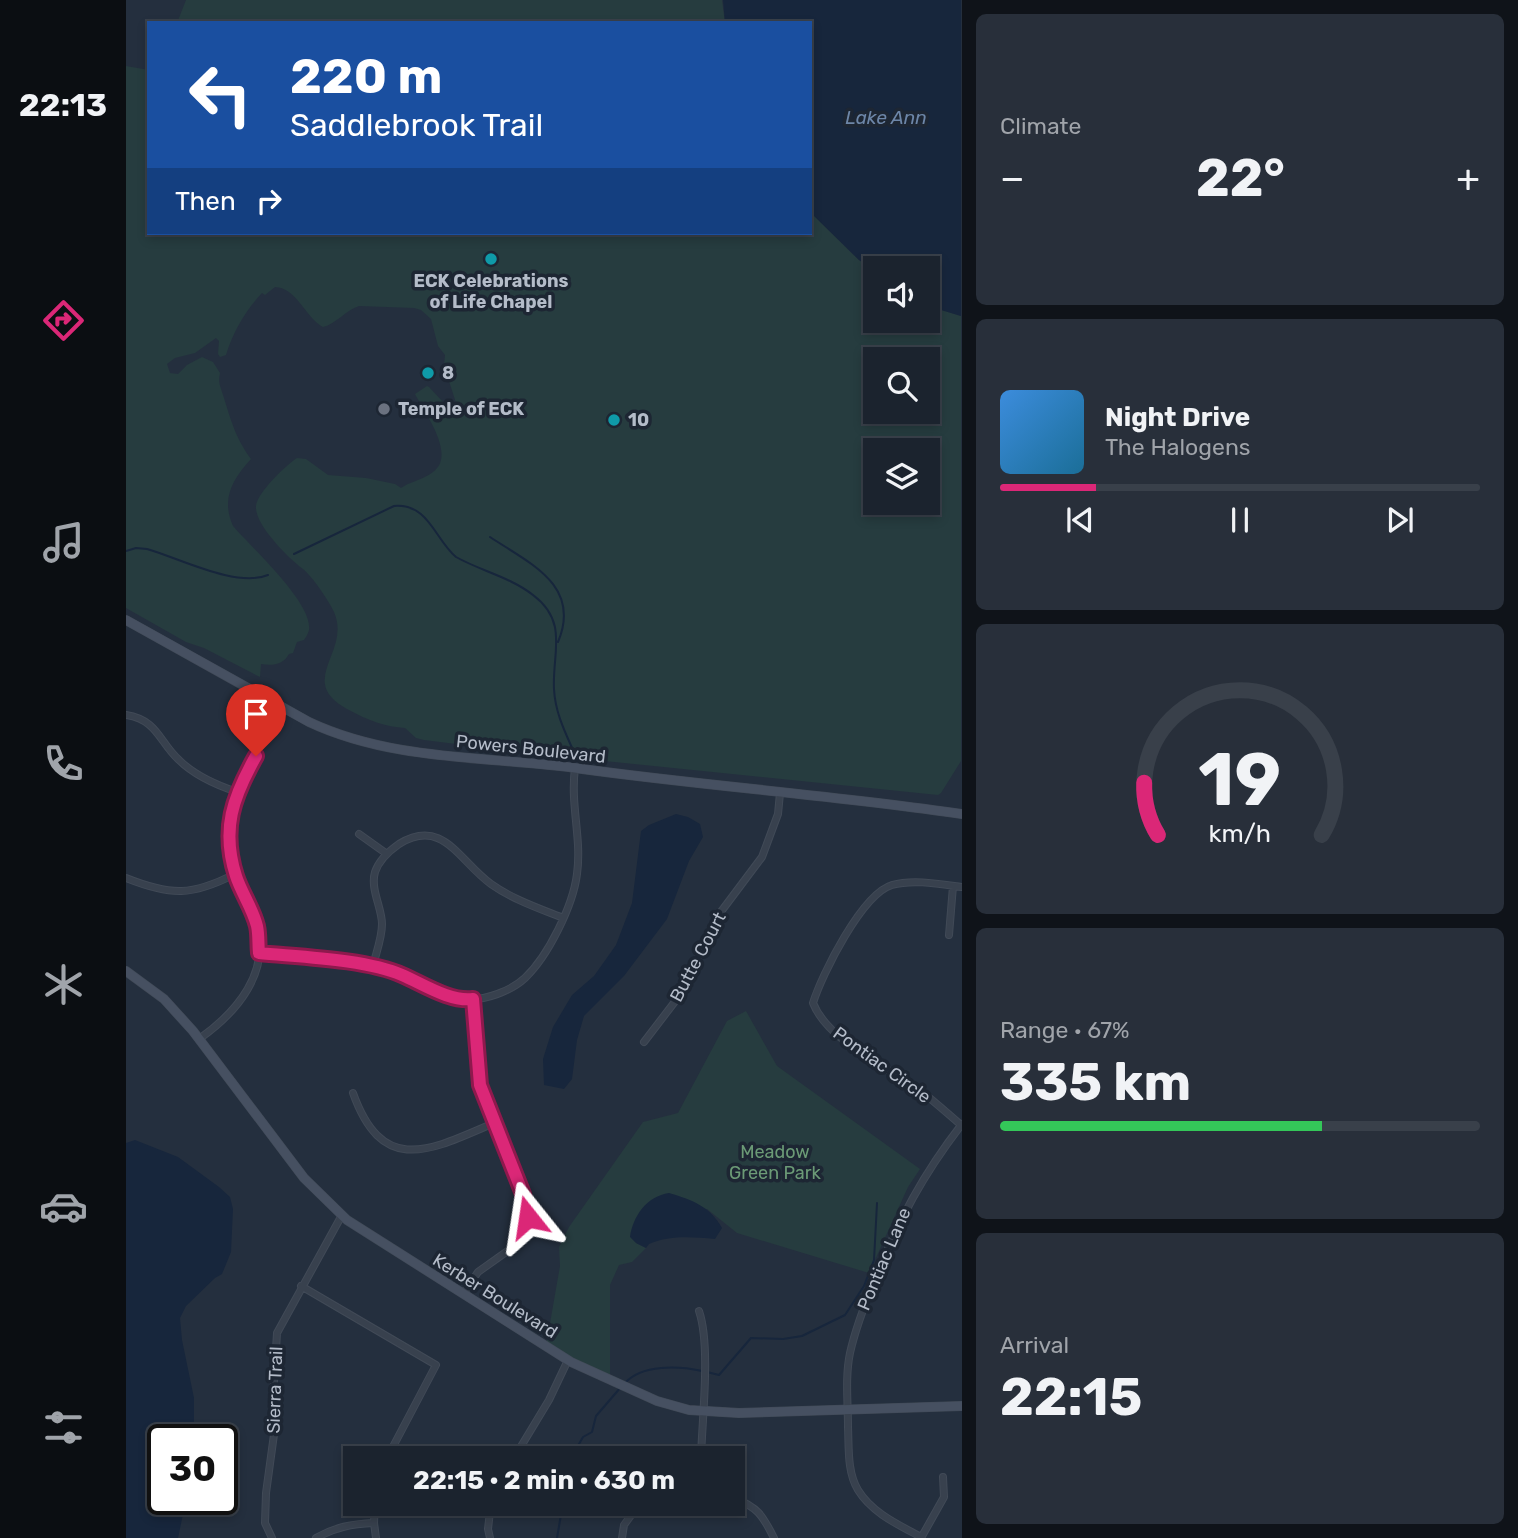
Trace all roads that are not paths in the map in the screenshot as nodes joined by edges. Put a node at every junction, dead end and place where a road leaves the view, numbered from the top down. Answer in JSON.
{"nodes":[{"id":1,"x":126,"y":620,"type":"edge"},
{"id":2,"x":283,"y":708,"type":"junction"},
{"id":3,"x":126,"y":715,"type":"edge"},
{"id":4,"x":575,"y":768,"type":"junction"},
{"id":5,"x":237,"y":792,"type":"junction"},
{"id":6,"x":780,"y":793,"type":"junction"},
{"id":7,"x":961,"y":814,"type":"edge"},
{"id":8,"x":359,"y":834,"type":"dead end"},
{"id":9,"x":387,"y":854,"type":"junction"},
{"id":10,"x":235,"y":874,"type":"junction"},
{"id":11,"x":126,"y":878,"type":"edge"},
{"id":12,"x":953,"y":886,"type":"junction"},
{"id":13,"x":961,"y":887,"type":"edge"},
{"id":14,"x":563,"y":918,"type":"junction"},
{"id":15,"x":949,"y":935,"type":"dead end"},
{"id":16,"x":259,"y":953,"type":"junction"},
{"id":17,"x":373,"y":966,"type":"junction"},
{"id":18,"x":126,"y":971,"type":"edge"},
{"id":19,"x":473,"y":999,"type":"junction"},
{"id":20,"x":200,"y":1039,"type":"junction"},
{"id":21,"x":644,"y":1042,"type":"dead end"},
{"id":22,"x":353,"y":1093,"type":"dead end"},
{"id":23,"x":494,"y":1123,"type":"junction"},
{"id":24,"x":961,"y":1124,"type":"edge"},
{"id":25,"x":342,"y":1215,"type":"junction"},
{"id":26,"x":301,"y":1286,"type":"junction"},
{"id":27,"x":463,"y":1294,"type":"junction"},
{"id":28,"x":699,"y":1311,"type":"dead end"},
{"id":29,"x":568,"y":1360,"type":"junction"},
{"id":30,"x":961,"y":1406,"type":"edge"},
{"id":31,"x":848,"y":1409,"type":"junction"},
{"id":32,"x":702,"y":1411,"type":"junction"},
{"id":33,"x":393,"y":1446,"type":"edge"},
{"id":34,"x":521,"y":1446,"type":"edge"},
{"id":35,"x":701,"y":1446,"type":"edge"},
{"id":36,"x":943,"y":1477,"type":"dead end"},
{"id":37,"x":745,"y":1502,"type":"edge"},
{"id":38,"x":374,"y":1516,"type":"edge"},
{"id":39,"x":490,"y":1516,"type":"edge"},
{"id":40,"x":631,"y":1516,"type":"edge"},
{"id":41,"x":374,"y":1523,"type":"junction"},
{"id":42,"x":773,"y":1537,"type":"edge"},
{"id":43,"x":271,"y":1538,"type":"edge"},
{"id":44,"x":316,"y":1538,"type":"edge"},
{"id":45,"x":376,"y":1538,"type":"edge"},
{"id":46,"x":490,"y":1538,"type":"edge"},
{"id":47,"x":622,"y":1538,"type":"edge"},
{"id":48,"x":921,"y":1538,"type":"edge"}],
"edges":[{"from":1,"to":2,"type":"street","name":"Powers Boulevard"},
{"from":2,"to":4,"type":"street","name":"Powers Boulevard"},
{"from":2,"to":5,"type":"street"},
{"from":3,"to":5,"type":"street"},
{"from":4,"to":6,"type":"street","name":"Powers Boulevard"},
{"from":4,"to":14,"type":"street"},
{"from":5,"to":10,"type":"street"},
{"from":6,"to":7,"type":"street","name":"Powers Boulevard"},
{"from":6,"to":21,"type":"street","name":"Butte Court"},
{"from":8,"to":9,"type":"street"},
{"from":9,"to":14,"type":"street"},
{"from":9,"to":17,"type":"street"},
{"from":10,"to":11,"type":"street"},
{"from":10,"to":16,"type":"street"},
{"from":12,"to":13,"type":"street","name":"Pontiac Circle"},
{"from":12,"to":15,"type":"street"},
{"from":12,"to":24,"type":"street","name":"Pontiac Circle"},
{"from":14,"to":19,"type":"street"},
{"from":16,"to":17,"type":"street"},
{"from":16,"to":20,"type":"street"},
{"from":17,"to":19,"type":"street"},
{"from":18,"to":20,"type":"street","name":"Kerber Boulevard"},
{"from":19,"to":23,"type":"street"},
{"from":20,"to":25,"type":"street","name":"Kerber Boulevard"},
{"from":22,"to":23,"type":"street"},
{"from":23,"to":27,"type":"street"},
{"from":24,"to":31,"type":"street","name":"Pontiac Lane"},
{"from":25,"to":26,"type":"street","name":"Sierra Trail"},
{"from":25,"to":27,"type":"street","name":"Kerber Boulevard"},
{"from":26,"to":33,"type":"street"},
{"from":26,"to":43,"type":"street","name":"Sierra Trail"},
{"from":27,"to":29,"type":"street","name":"Kerber Boulevard"},
{"from":28,"to":32,"type":"street"},
{"from":29,"to":32,"type":"street","name":"Kerber Boulevard"},
{"from":29,"to":34,"type":"street"},
{"from":30,"to":31,"type":"street","name":"Kerber Boulevard"},
{"from":31,"to":32,"type":"street","name":"Kerber Boulevard"},
{"from":31,"to":48,"type":"street","name":"Pontiac Lane"},
{"from":32,"to":35,"type":"street"},
{"from":36,"to":48,"type":"street"},
{"from":37,"to":42,"type":"street"},
{"from":38,"to":41,"type":"street"},
{"from":39,"to":46,"type":"street"},
{"from":40,"to":47,"type":"street"},
{"from":41,"to":44,"type":"street"},
{"from":41,"to":45,"type":"street"}]}
